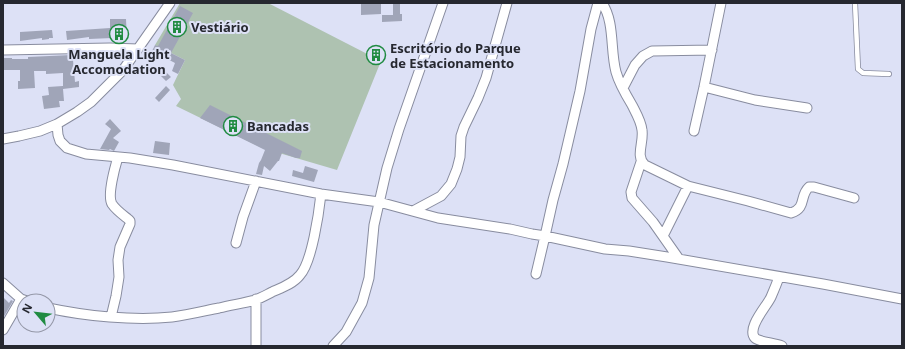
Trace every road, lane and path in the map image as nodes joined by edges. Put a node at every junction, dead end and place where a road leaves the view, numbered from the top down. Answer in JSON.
{"nodes":[{"id":1,"x":170,"y":3,"type":"edge"},
{"id":2,"x":443,"y":3,"type":"edge"},
{"id":3,"x":507,"y":3,"type":"edge"},
{"id":4,"x":598,"y":3,"type":"edge"},
{"id":5,"x":602,"y":3,"type":"edge"},
{"id":6,"x":721,"y":3,"type":"edge"},
{"id":7,"x":855,"y":3,"type":"edge"},
{"id":8,"x":138,"y":48,"type":"junction"},
{"id":9,"x":3,"y":50,"type":"edge"},
{"id":10,"x":712,"y":50,"type":"junction"},
{"id":11,"x":889,"y":74,"type":"dead end"},
{"id":12,"x":704,"y":87,"type":"junction"},
{"id":13,"x":623,"y":88,"type":"junction"},
{"id":14,"x":807,"y":108,"type":"dead end"},
{"id":15,"x":57,"y":124,"type":"junction"},
{"id":16,"x":694,"y":131,"type":"dead end"},
{"id":17,"x":3,"y":139,"type":"edge"},
{"id":18,"x":118,"y":157,"type":"junction"},
{"id":19,"x":641,"y":162,"type":"junction"},
{"id":20,"x":256,"y":181,"type":"junction"},
{"id":21,"x":688,"y":186,"type":"junction"},
{"id":22,"x":321,"y":194,"type":"junction"},
{"id":23,"x":854,"y":198,"type":"dead end"},
{"id":24,"x":379,"y":202,"type":"junction"},
{"id":25,"x":413,"y":211,"type":"junction"},
{"id":26,"x":545,"y":236,"type":"junction"},
{"id":27,"x":663,"y":236,"type":"junction"},
{"id":28,"x":236,"y":243,"type":"dead end"},
{"id":29,"x":679,"y":259,"type":"junction"},
{"id":30,"x":536,"y":274,"type":"dead end"},
{"id":31,"x":780,"y":277,"type":"junction"},
{"id":32,"x":3,"y":283,"type":"edge"},
{"id":33,"x":16,"y":294,"type":"edge"},
{"id":34,"x":256,"y":299,"type":"junction"},
{"id":35,"x":902,"y":299,"type":"edge"},
{"id":36,"x":56,"y":310,"type":"edge"},
{"id":37,"x":16,"y":311,"type":"edge"},
{"id":38,"x":111,"y":317,"type":"junction"},
{"id":39,"x":3,"y":330,"type":"edge"},
{"id":40,"x":256,"y":346,"type":"edge"},
{"id":41,"x":333,"y":346,"type":"edge"},
{"id":42,"x":782,"y":346,"type":"edge"}],
"edges":[{"from":1,"to":8,"type":"street"},
{"from":2,"to":24,"type":"street"},
{"from":3,"to":25,"type":"street"},
{"from":4,"to":26,"type":"street"},
{"from":5,"to":13,"type":"street"},
{"from":6,"to":10,"type":"street"},
{"from":7,"to":11,"type":"lane"},
{"from":8,"to":9,"type":"street"},
{"from":8,"to":15,"type":"street"},
{"from":10,"to":12,"type":"street"},
{"from":10,"to":13,"type":"street"},
{"from":12,"to":14,"type":"street"},
{"from":12,"to":16,"type":"street"},
{"from":13,"to":19,"type":"street"},
{"from":15,"to":17,"type":"street"},
{"from":15,"to":18,"type":"street"},
{"from":18,"to":20,"type":"street"},
{"from":18,"to":38,"type":"street"},
{"from":19,"to":21,"type":"street"},
{"from":19,"to":27,"type":"street"},
{"from":20,"to":22,"type":"street"},
{"from":20,"to":28,"type":"street"},
{"from":21,"to":23,"type":"street"},
{"from":21,"to":27,"type":"street"},
{"from":22,"to":24,"type":"street"},
{"from":22,"to":34,"type":"street"},
{"from":24,"to":25,"type":"street"},
{"from":24,"to":41,"type":"street"},
{"from":25,"to":26,"type":"street"},
{"from":26,"to":29,"type":"street"},
{"from":26,"to":30,"type":"street"},
{"from":27,"to":29,"type":"street"},
{"from":29,"to":31,"type":"street"},
{"from":31,"to":35,"type":"street"},
{"from":31,"to":42,"type":"street"},
{"from":32,"to":33,"type":"street"},
{"from":34,"to":38,"type":"street"},
{"from":34,"to":40,"type":"street"},
{"from":36,"to":38,"type":"street"},
{"from":37,"to":39,"type":"street"}]}
